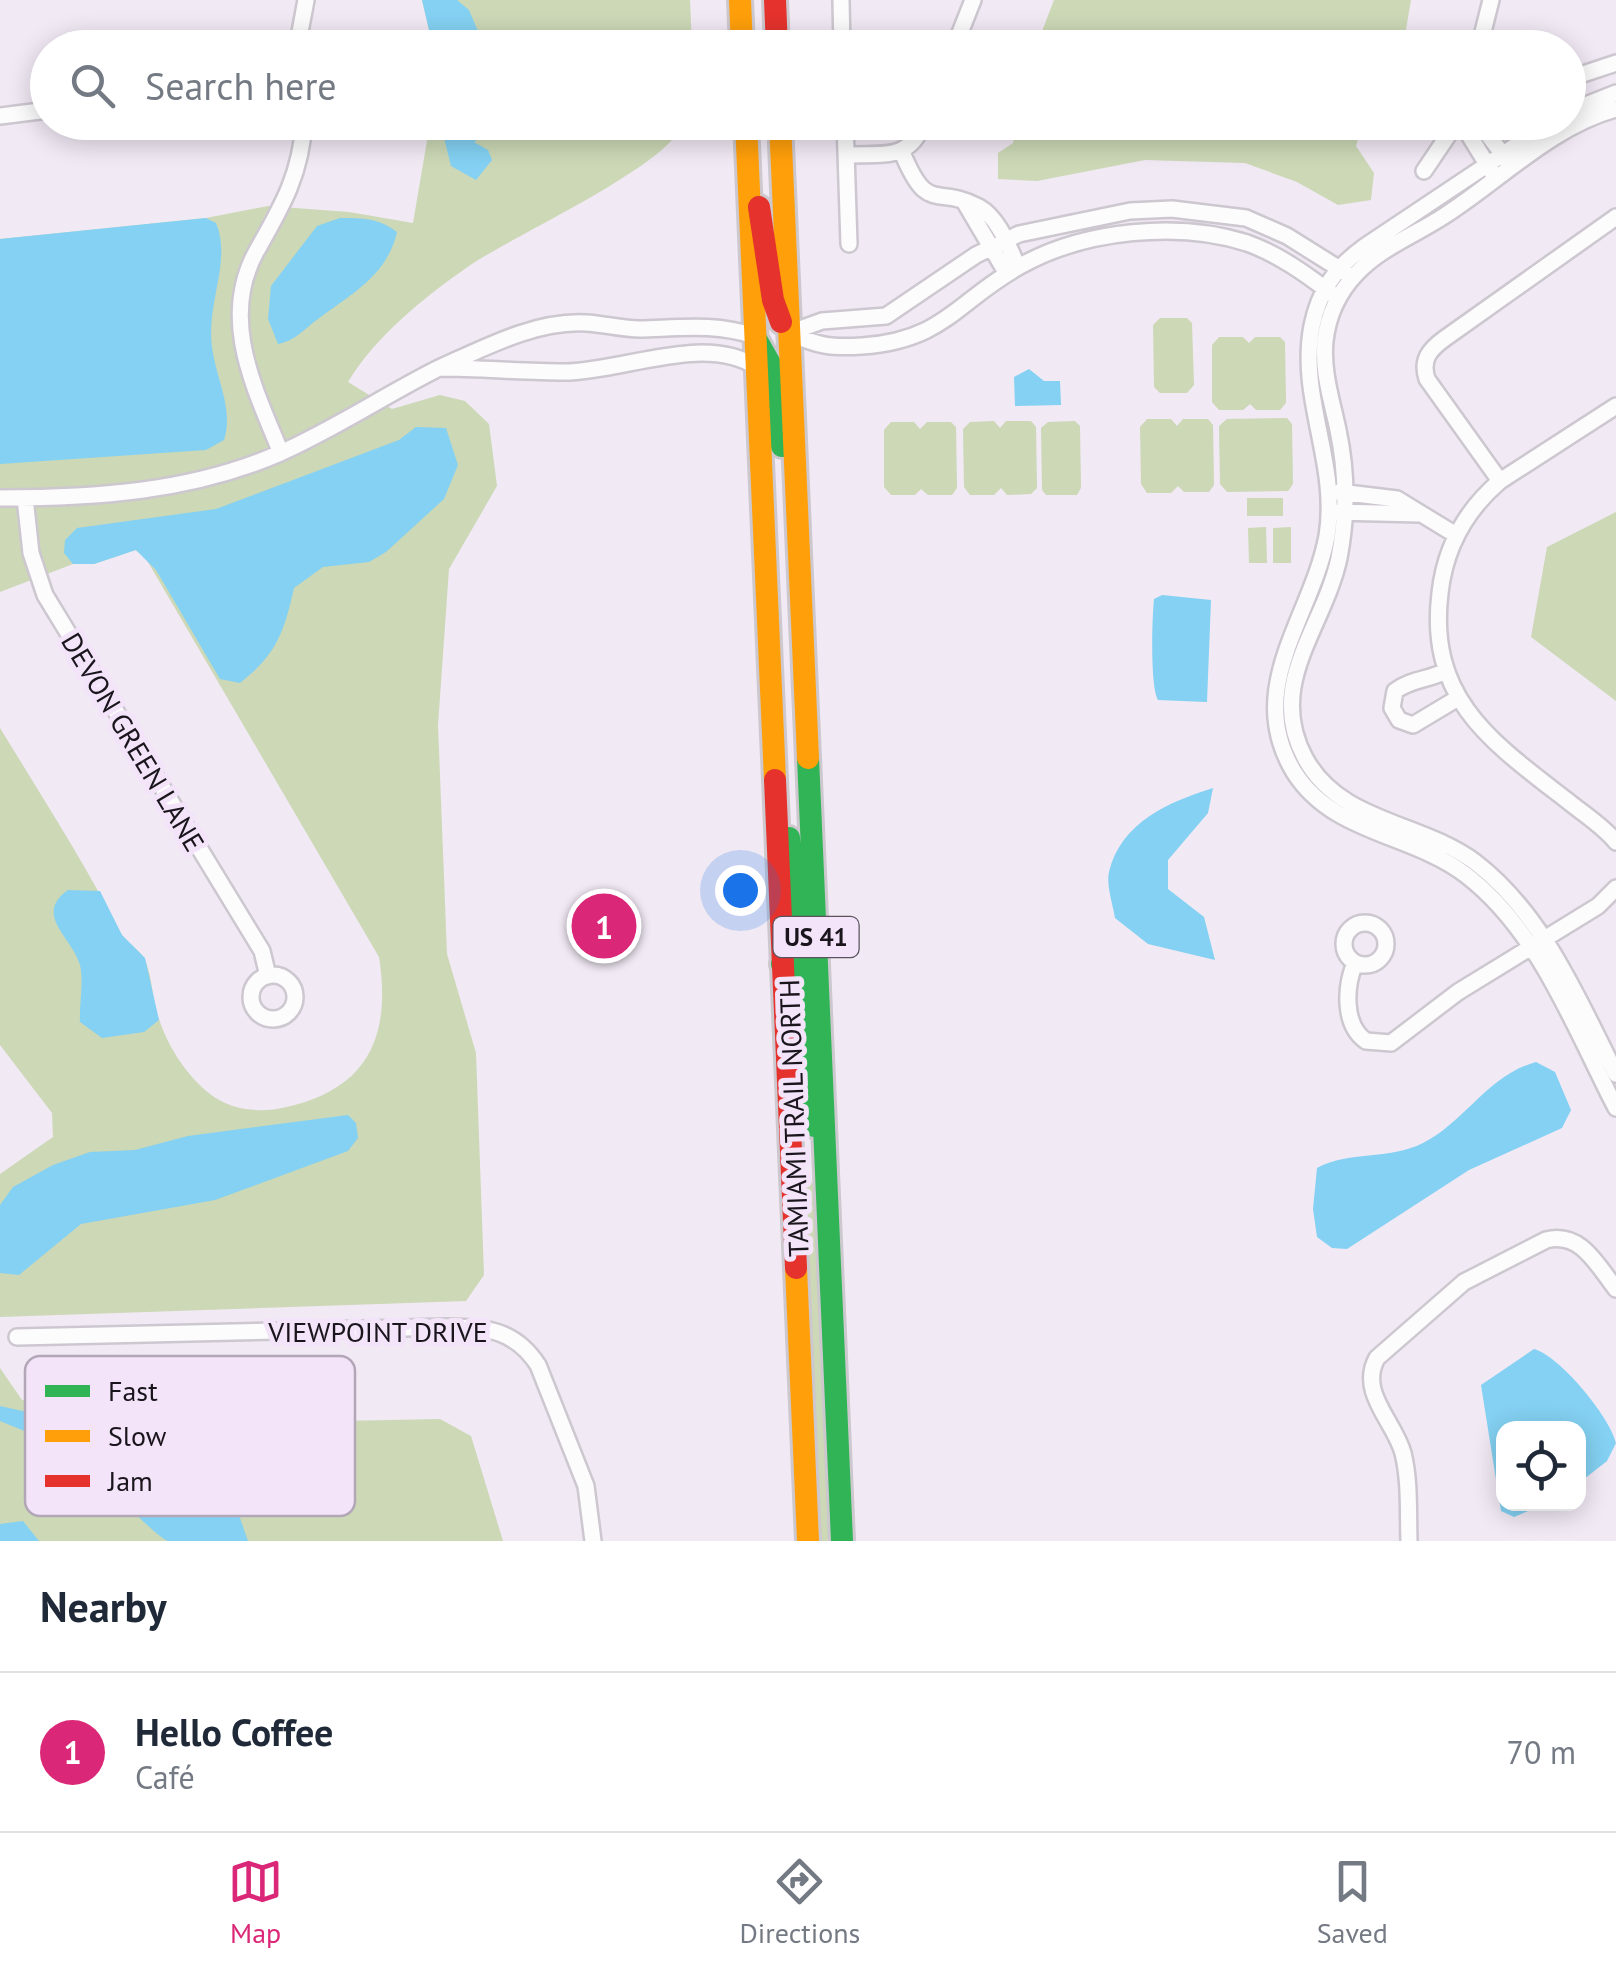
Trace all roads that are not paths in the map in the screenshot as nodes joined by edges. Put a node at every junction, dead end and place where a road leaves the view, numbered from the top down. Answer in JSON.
{"nodes":[{"id":1,"x":306,"y":0,"type":"edge"},
{"id":2,"x":740,"y":0,"type":"edge"},
{"id":3,"x":774,"y":0,"type":"edge"},
{"id":4,"x":841,"y":0,"type":"edge"},
{"id":5,"x":974,"y":0,"type":"edge"},
{"id":6,"x":1491,"y":0,"type":"edge"},
{"id":7,"x":300,"y":30,"type":"edge"},
{"id":8,"x":741,"y":30,"type":"edge"},
{"id":9,"x":775,"y":30,"type":"edge"},
{"id":10,"x":842,"y":30,"type":"edge"},
{"id":11,"x":962,"y":30,"type":"edge"},
{"id":12,"x":1484,"y":30,"type":"edge"},
{"id":13,"x":1616,"y":63,"type":"edge"},
{"id":14,"x":1586,"y":73,"type":"edge"},
{"id":15,"x":1616,"y":94,"type":"edge"},
{"id":16,"x":1586,"y":105,"type":"edge"},
{"id":17,"x":1616,"y":109,"type":"edge"},
{"id":18,"x":30,"y":112,"type":"edge"},
{"id":19,"x":0,"y":116,"type":"edge"},
{"id":20,"x":1586,"y":119,"type":"edge"},
{"id":21,"x":301,"y":140,"type":"edge"},
{"id":22,"x":746,"y":140,"type":"edge"},
{"id":23,"x":781,"y":140,"type":"edge"},
{"id":24,"x":846,"y":140,"type":"edge"},
{"id":25,"x":917,"y":140,"type":"edge"},
{"id":26,"x":1446,"y":140,"type":"edge"},
{"id":27,"x":1471,"y":140,"type":"edge"},
{"id":28,"x":1492,"y":140,"type":"edge"},
{"id":29,"x":1532,"y":140,"type":"edge"},
{"id":30,"x":1548,"y":140,"type":"edge"},
{"id":31,"x":902,"y":152,"type":"junction"},
{"id":32,"x":846,"y":155,"type":"junction"},
{"id":33,"x":747,"y":158,"type":"junction"},
{"id":34,"x":1509,"y":162,"type":"junction"},
{"id":35,"x":1424,"y":171,"type":"dead end"},
{"id":36,"x":1493,"y":174,"type":"junction"},
{"id":37,"x":1616,"y":216,"type":"edge"},
{"id":38,"x":849,"y":244,"type":"dead end"},
{"id":39,"x":997,"y":244,"type":"junction"},
{"id":40,"x":1013,"y":270,"type":"junction"},
{"id":41,"x":1346,"y":272,"type":"junction"},
{"id":42,"x":1331,"y":293,"type":"junction"},
{"id":43,"x":789,"y":333,"type":"junction"},
{"id":44,"x":754,"y":336,"type":"junction"},
{"id":45,"x":440,"y":368,"type":"junction"},
{"id":46,"x":756,"y":368,"type":"junction"},
{"id":47,"x":1616,"y":406,"type":"edge"},
{"id":48,"x":282,"y":453,"type":"junction"},
{"id":49,"x":1500,"y":480,"type":"junction"},
{"id":50,"x":1338,"y":491,"type":"junction"},
{"id":51,"x":0,"y":498,"type":"edge"},
{"id":52,"x":25,"y":498,"type":"junction"},
{"id":53,"x":1338,"y":512,"type":"junction"},
{"id":54,"x":1420,"y":514,"type":"junction"},
{"id":55,"x":797,"y":528,"type":"junction"},
{"id":56,"x":1456,"y":534,"type":"junction"},
{"id":57,"x":1446,"y":671,"type":"junction"},
{"id":58,"x":1458,"y":698,"type":"junction"},
{"id":59,"x":774,"y":756,"type":"junction"},
{"id":60,"x":1616,"y":842,"type":"edge"},
{"id":61,"x":1616,"y":888,"type":"edge"},
{"id":62,"x":1537,"y":944,"type":"junction"},
{"id":63,"x":817,"y":961,"type":"junction"},
{"id":64,"x":782,"y":964,"type":"junction"},
{"id":65,"x":1355,"y":964,"type":"dead end"},
{"id":66,"x":268,"y":976,"type":"dead end"},
{"id":67,"x":1616,"y":1074,"type":"edge"},
{"id":68,"x":1616,"y":1108,"type":"edge"},
{"id":69,"x":826,"y":1173,"type":"junction"},
{"id":70,"x":1616,"y":1289,"type":"edge"},
{"id":71,"x":18,"y":1337,"type":"dead end"},
{"id":72,"x":593,"y":1541,"type":"edge"},
{"id":73,"x":808,"y":1541,"type":"edge"},
{"id":74,"x":842,"y":1541,"type":"edge"},
{"id":75,"x":1409,"y":1541,"type":"edge"}],
"edges":[{"from":1,"to":7,"type":"street"},
{"from":2,"to":8,"type":"main road"},
{"from":3,"to":9,"type":"main road"},
{"from":4,"to":10,"type":"street"},
{"from":5,"to":11,"type":"street"},
{"from":6,"to":12,"type":"street"},
{"from":13,"to":14,"type":"street"},
{"from":15,"to":16,"type":"street"},
{"from":17,"to":20,"type":"street"},
{"from":18,"to":19,"type":"street"},
{"from":21,"to":48,"type":"street"},
{"from":22,"to":33,"type":"main road","number":"US 41"},
{"from":23,"to":43,"type":"main road","number":"US 41"},
{"from":24,"to":32,"type":"street"},
{"from":25,"to":31,"type":"street"},
{"from":26,"to":35,"type":"street"},
{"from":27,"to":36,"type":"street"},
{"from":28,"to":34,"type":"street"},
{"from":29,"to":34,"type":"street"},
{"from":30,"to":34,"type":"street"},
{"from":31,"to":32,"type":"street"},
{"from":31,"to":39,"type":"street"},
{"from":32,"to":38,"type":"street"},
{"from":33,"to":43,"type":"main road"},
{"from":33,"to":44,"type":"main road","number":"US 41"},
{"from":34,"to":36,"type":"street"},
{"from":36,"to":41,"type":"street"},
{"from":37,"to":49,"type":"street"},
{"from":39,"to":40,"type":"street"},
{"from":39,"to":41,"type":"street"},
{"from":39,"to":43,"type":"street"},
{"from":40,"to":42,"type":"street"},
{"from":40,"to":43,"type":"street"},
{"from":41,"to":42,"type":"street"},
{"from":42,"to":50,"type":"street"},
{"from":43,"to":55,"type":"main road","name":"TAMIAMI TRAIL NORTH","number":"US 41"},
{"from":44,"to":45,"type":"street"},
{"from":44,"to":46,"type":"main road","number":"US 41"},
{"from":44,"to":55,"type":"main road"},
{"from":45,"to":46,"type":"street"},
{"from":45,"to":48,"type":"street"},
{"from":46,"to":59,"type":"main road","name":"TAMIAMI TRAIL NORTH","number":"US 41"},
{"from":47,"to":49,"type":"street"},
{"from":48,"to":52,"type":"street"},
{"from":49,"to":56,"type":"street"},
{"from":50,"to":53,"type":"street"},
{"from":50,"to":54,"type":"street"},
{"from":51,"to":52,"type":"street"},
{"from":52,"to":66,"type":"street","name":"DEVON GREEN LANE"},
{"from":53,"to":54,"type":"street"},
{"from":53,"to":62,"type":"street"},
{"from":54,"to":56,"type":"street"},
{"from":55,"to":63,"type":"main road","name":"TAMIAMI TRAIL NORTH","number":"US 41"},
{"from":56,"to":57,"type":"street"},
{"from":57,"to":58,"type":"street"},
{"from":57,"to":58,"type":"street"},
{"from":58,"to":60,"type":"street"},
{"from":59,"to":63,"type":"main road"},
{"from":59,"to":64,"type":"main road","name":"TAMIAMI TRAIL NORTH","number":"US 41"},
{"from":61,"to":62,"type":"street"},
{"from":62,"to":65,"type":"street"},
{"from":62,"to":67,"type":"street"},
{"from":62,"to":68,"type":"street"},
{"from":63,"to":69,"type":"main road","name":"TAMIAMI TRAIL NORTH","number":"US 41"},
{"from":64,"to":69,"type":"main road"},
{"from":64,"to":73,"type":"main road","name":"TAMIAMI TRAIL NORTH","number":"US 41"},
{"from":69,"to":74,"type":"main road","name":"TAMIAMI TRAIL NORTH","number":"US 41"},
{"from":70,"to":75,"type":"street"},
{"from":71,"to":72,"type":"street","name":"VIEWPOINT DRIVE"}]}
